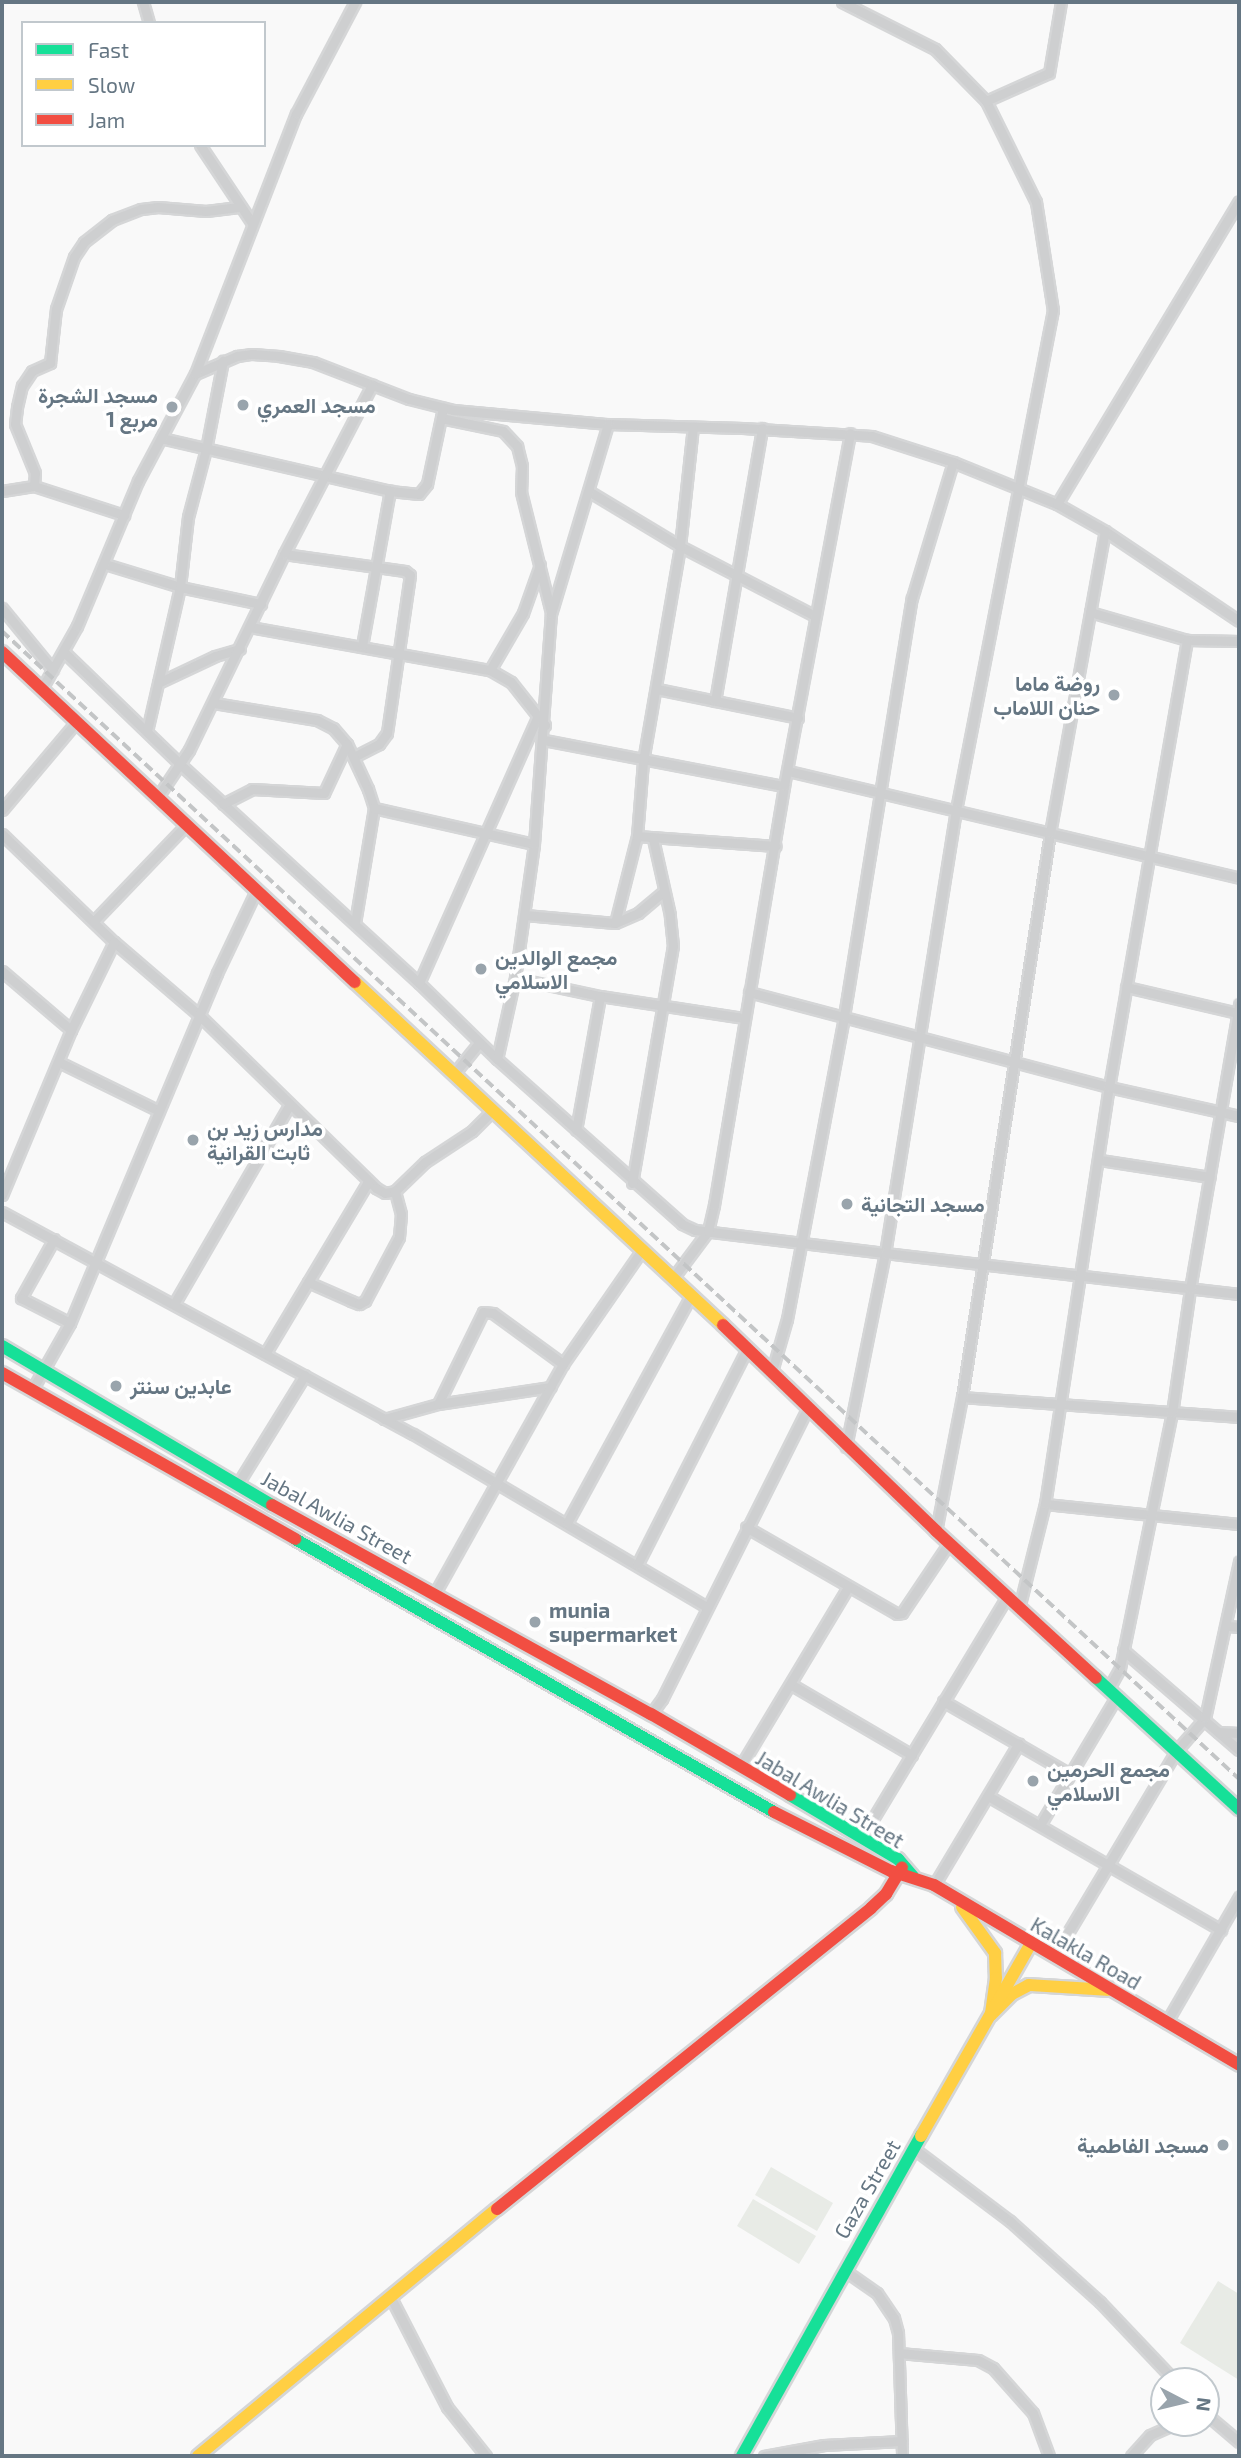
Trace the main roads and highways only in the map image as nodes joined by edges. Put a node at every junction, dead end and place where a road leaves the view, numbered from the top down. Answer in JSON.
{"nodes":[{"id":1,"x":2,"y":652,"type":"edge"},
{"id":2,"x":2,"y":1346,"type":"edge"},
{"id":3,"x":2,"y":1373,"type":"edge"},
{"id":4,"x":1239,"y":1809,"type":"edge"},
{"id":5,"x":901,"y":1869,"type":"junction"},
{"id":6,"x":913,"y":1876,"type":"joint"},
{"id":7,"x":957,"y":1900,"type":"junction"},
{"id":8,"x":1031,"y":1943,"type":"junction"},
{"id":9,"x":1114,"y":1990,"type":"junction"},
{"id":10,"x":991,"y":2015,"type":"junction"},
{"id":11,"x":1239,"y":2066,"type":"edge"},
{"id":12,"x":198,"y":2456,"type":"edge"},
{"id":13,"x":742,"y":2456,"type":"edge"}],
"edges":[{"from":1,"to":4,"type":"main road"},
{"from":2,"to":5,"type":"main road","name":"Jabal Awlia Street"},
{"from":3,"to":5,"type":"main road","name":"Jabal Awlia Street"},
{"from":5,"to":6,"type":"main road","name":"Jabal Awlia Street"},
{"from":5,"to":12,"type":"main road"},
{"from":6,"to":7,"type":"main road","name":"Kalakla Road"},
{"from":7,"to":8,"type":"main road","name":"Kalakla Road"},
{"from":7,"to":10,"type":"main road"},
{"from":8,"to":9,"type":"main road","name":"Kalakla Road"},
{"from":8,"to":10,"type":"main road","name":"Gaza Street"},
{"from":9,"to":10,"type":"main road"},
{"from":9,"to":11,"type":"main road","name":"Kalakla Road"},
{"from":10,"to":13,"type":"main road","name":"Gaza Street"}]}
